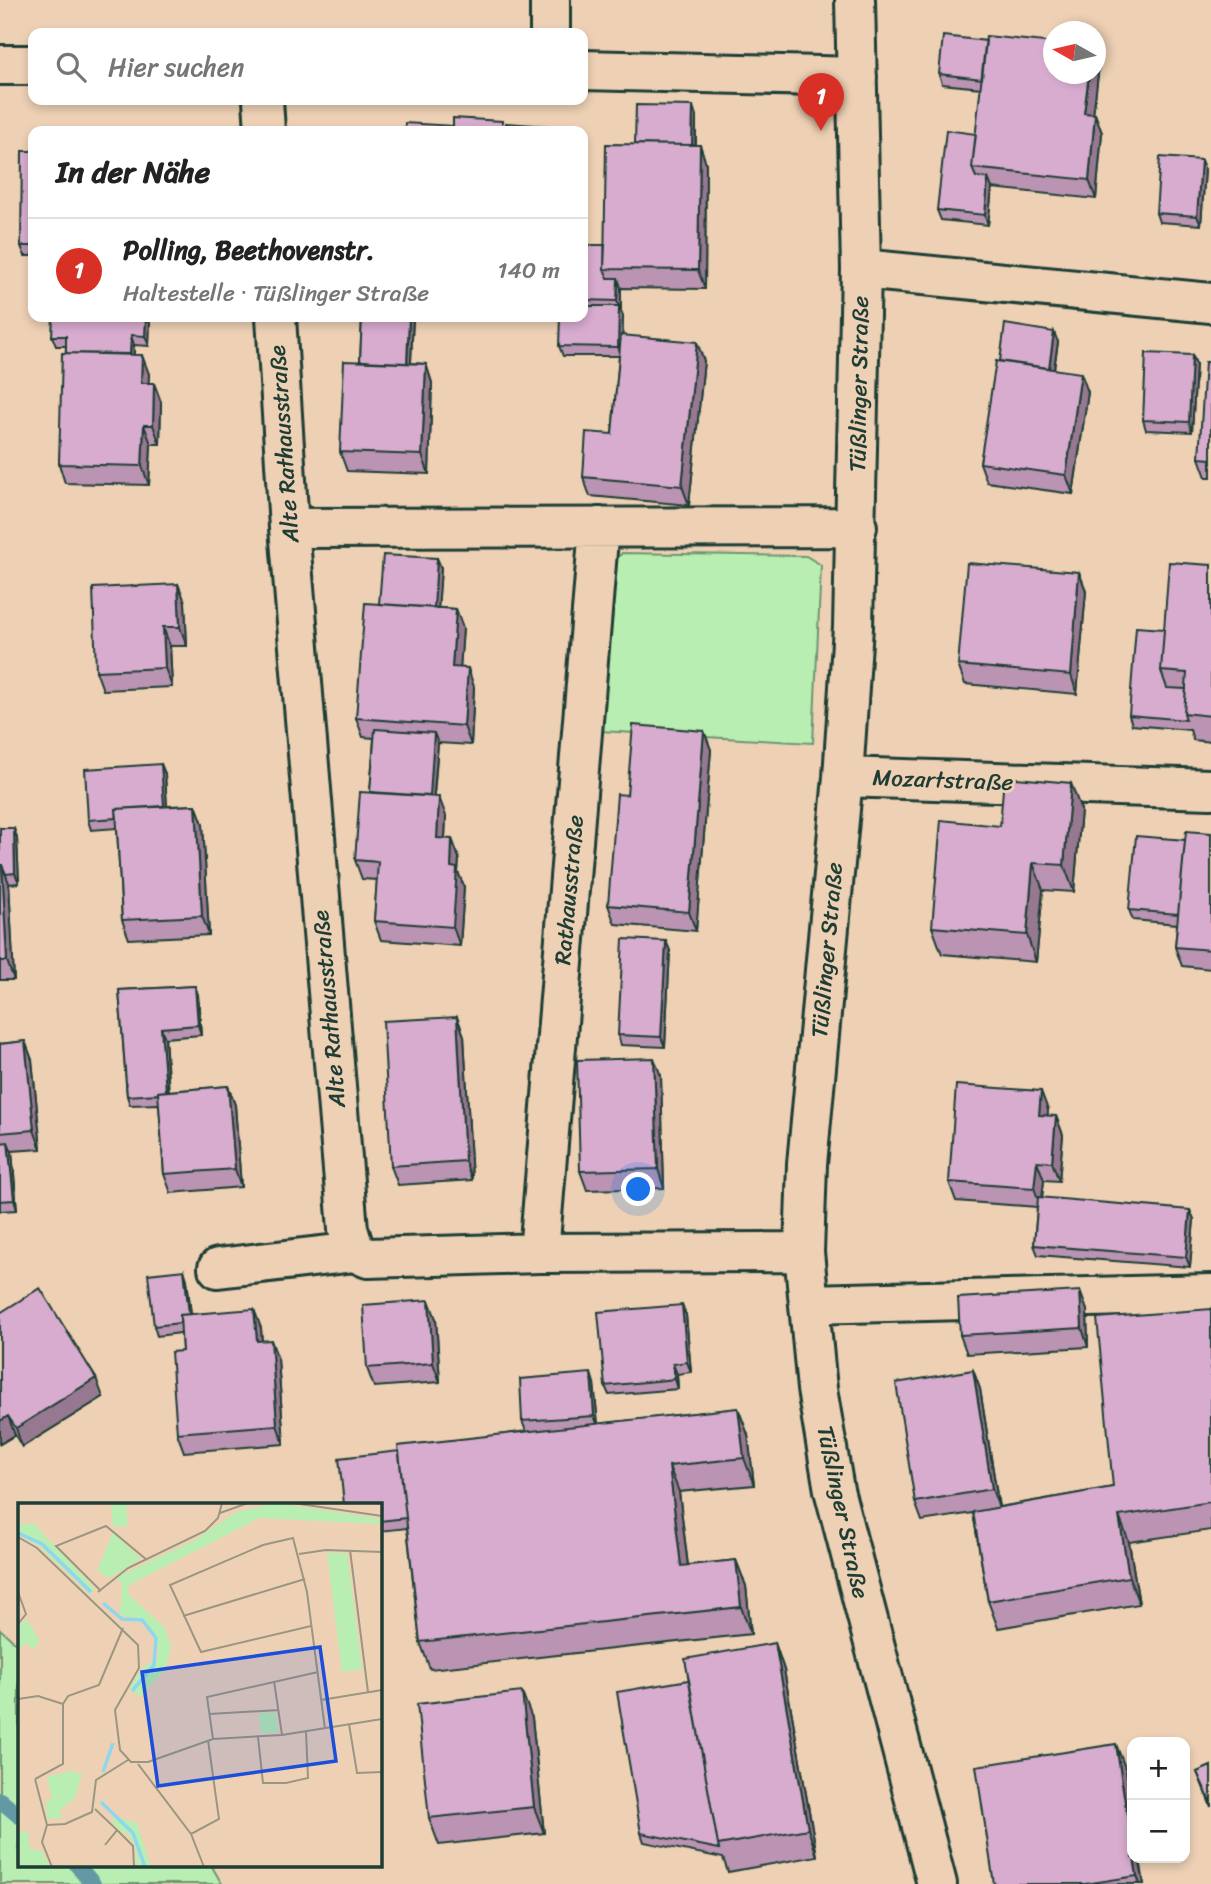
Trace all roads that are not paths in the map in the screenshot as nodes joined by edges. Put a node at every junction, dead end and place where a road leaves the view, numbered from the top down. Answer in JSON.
{"nodes":[{"id":1,"x":550,"y":0,"type":"edge"},
{"id":2,"x":855,"y":0,"type":"edge"},
{"id":3,"x":550,"y":28,"type":"edge"},
{"id":4,"x":0,"y":65,"type":"edge"},
{"id":5,"x":28,"y":65,"type":"edge"},
{"id":6,"x":588,"y":70,"type":"edge"},
{"id":7,"x":858,"y":77,"type":"junction"},
{"id":8,"x":263,"y":105,"type":"edge"},
{"id":9,"x":265,"y":126,"type":"edge"},
{"id":10,"x":861,"y":269,"type":"junction"},
{"id":11,"x":1211,"y":303,"type":"edge"},
{"id":12,"x":276,"y":322,"type":"edge"},
{"id":13,"x":599,"y":527,"type":"junction"},
{"id":14,"x":857,"y":527,"type":"junction"},
{"id":15,"x":289,"y":528,"type":"junction"},
{"id":16,"x":843,"y":777,"type":"junction"},
{"id":17,"x":1211,"y":789,"type":"edge"},
{"id":18,"x":355,"y":1252,"type":"junction"},
{"id":19,"x":804,"y":1252,"type":"junction"},
{"id":20,"x":539,"y":1253,"type":"junction"},
{"id":21,"x":218,"y":1268,"type":"dead end"},
{"id":22,"x":1211,"y":1294,"type":"edge"},
{"id":23,"x":809,"y":1304,"type":"junction"},
{"id":24,"x":937,"y":1884,"type":"edge"}],
"edges":[{"from":1,"to":3,"type":"street"},
{"from":2,"to":7,"type":"street","name":"Tüßlinger Straße"},
{"from":4,"to":5,"type":"street"},
{"from":6,"to":7,"type":"street"},
{"from":7,"to":10,"type":"street","name":"Tüßlinger Straße"},
{"from":8,"to":9,"type":"street"},
{"from":10,"to":11,"type":"street"},
{"from":10,"to":14,"type":"street","name":"Tüßlinger Straße"},
{"from":12,"to":15,"type":"street","name":"Alte Rathausstraße"},
{"from":13,"to":14,"type":"street"},
{"from":13,"to":15,"type":"street"},
{"from":13,"to":20,"type":"street","name":"Rathausstraße"},
{"from":14,"to":16,"type":"street","name":"Tüßlinger Straße"},
{"from":15,"to":18,"type":"street","name":"Alte Rathausstraße"},
{"from":16,"to":17,"type":"street","name":"Mozartstraße"},
{"from":16,"to":19,"type":"street","name":"Tüßlinger Straße"},
{"from":18,"to":20,"type":"street"},
{"from":18,"to":21,"type":"street"},
{"from":19,"to":20,"type":"street"},
{"from":19,"to":23,"type":"street","name":"Tüßlinger Straße"},
{"from":22,"to":23,"type":"street"},
{"from":23,"to":24,"type":"street","name":"Tüßlinger Straße"}]}
